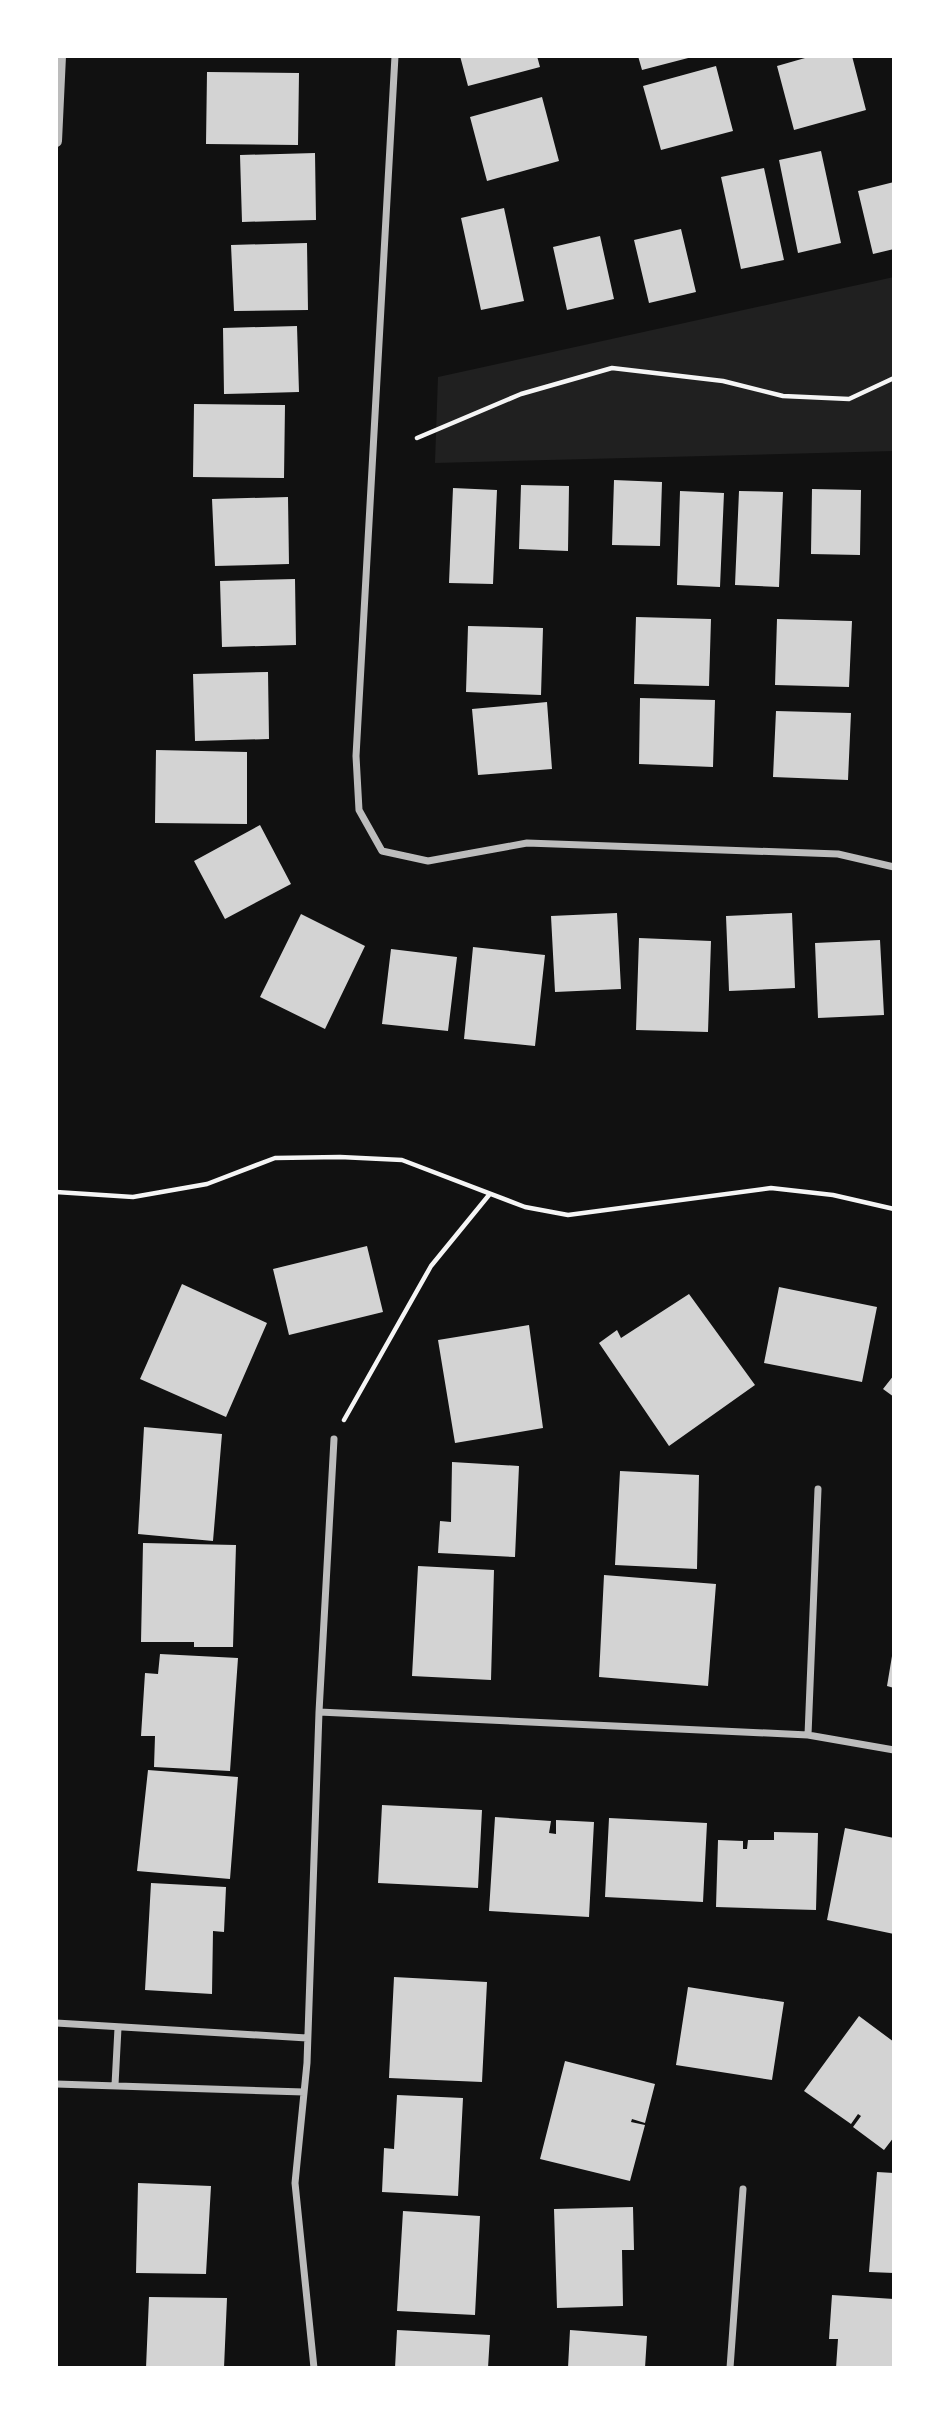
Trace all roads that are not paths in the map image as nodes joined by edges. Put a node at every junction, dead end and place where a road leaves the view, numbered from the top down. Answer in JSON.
{"nodes":[{"id":1,"x":60,"y":56,"type":"edge"},
{"id":2,"x":395,"y":56,"type":"edge"},
{"id":3,"x":56,"y":141,"type":"edge"},
{"id":4,"x":894,"y":867,"type":"edge"},
{"id":5,"x":334,"y":1439,"type":"road end"},
{"id":6,"x":818,"y":1489,"type":"dead end"},
{"id":7,"x":319,"y":1712,"type":"junction"},
{"id":8,"x":808,"y":1735,"type":"junction"},
{"id":9,"x":894,"y":1750,"type":"edge"},
{"id":10,"x":56,"y":2022,"type":"edge"},
{"id":11,"x":118,"y":2028,"type":"junction"},
{"id":12,"x":307,"y":2038,"type":"junction"},
{"id":13,"x":56,"y":2084,"type":"edge"},
{"id":14,"x":115,"y":2085,"type":"junction"},
{"id":15,"x":304,"y":2092,"type":"junction"},
{"id":16,"x":743,"y":2189,"type":"dead end"},
{"id":17,"x":314,"y":2368,"type":"edge"},
{"id":18,"x":730,"y":2368,"type":"edge"}],
"edges":[{"from":1,"to":3,"type":"street"},
{"from":2,"to":4,"type":"street"},
{"from":5,"to":7,"type":"street"},
{"from":6,"to":8,"type":"street"},
{"from":7,"to":8,"type":"street"},
{"from":7,"to":12,"type":"street"},
{"from":8,"to":9,"type":"street"},
{"from":10,"to":11,"type":"street"},
{"from":11,"to":12,"type":"street"},
{"from":11,"to":14,"type":"street"},
{"from":12,"to":15,"type":"street"},
{"from":13,"to":14,"type":"street"},
{"from":14,"to":15,"type":"street"},
{"from":15,"to":17,"type":"street"},
{"from":16,"to":18,"type":"street"}]}
